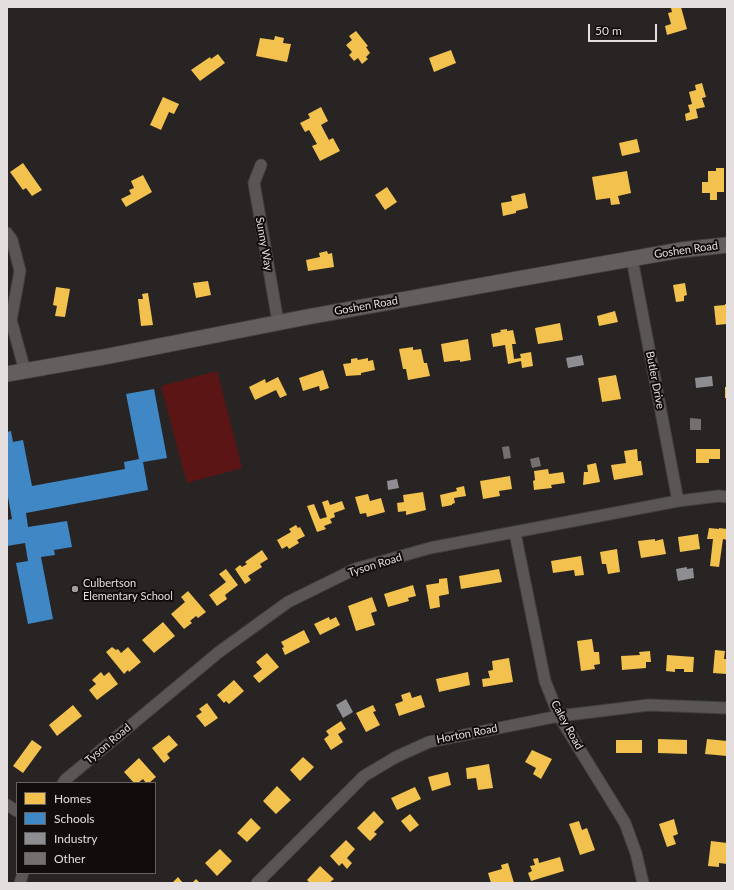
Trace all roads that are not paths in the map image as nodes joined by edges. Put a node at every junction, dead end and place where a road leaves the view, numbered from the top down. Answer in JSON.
{"nodes":[{"id":1,"x":261,"y":166,"type":"dead end"},
{"id":2,"x":7,"y":234,"type":"edge"},
{"id":3,"x":727,"y":245,"type":"edge"},
{"id":4,"x":632,"y":259,"type":"junction"},
{"id":5,"x":278,"y":322,"type":"junction"},
{"id":6,"x":25,"y":371,"type":"junction"},
{"id":7,"x":7,"y":374,"type":"edge"},
{"id":8,"x":727,"y":497,"type":"edge"},
{"id":9,"x":678,"y":501,"type":"junction"},
{"id":10,"x":515,"y":533,"type":"junction"},
{"id":11,"x":727,"y":708,"type":"edge"},
{"id":12,"x":559,"y":716,"type":"junction"},
{"id":13,"x":64,"y":782,"type":"edge"},
{"id":14,"x":7,"y":805,"type":"edge"},
{"id":15,"x":16,"y":810,"type":"edge"},
{"id":16,"x":258,"y":883,"type":"edge"},
{"id":17,"x":643,"y":883,"type":"edge"}],
"edges":[{"from":1,"to":5,"type":"street","name":"Sunny Way"},
{"from":2,"to":6,"type":"street"},
{"from":3,"to":4,"type":"street","name":"Goshen Road"},
{"from":4,"to":5,"type":"street","name":"Goshen Road"},
{"from":4,"to":9,"type":"street","name":"Butler Drive"},
{"from":5,"to":6,"type":"street","name":"Goshen Road"},
{"from":6,"to":7,"type":"street","name":"Goshen Road"},
{"from":8,"to":9,"type":"street","name":"Tyson Road"},
{"from":9,"to":10,"type":"street","name":"Tyson Road"},
{"from":10,"to":12,"type":"street","name":"Caley Road"},
{"from":10,"to":13,"type":"street","name":"Tyson Road"},
{"from":11,"to":12,"type":"street","name":"Horton Road"},
{"from":12,"to":16,"type":"street","name":"Horton Road"},
{"from":12,"to":17,"type":"street","name":"Caley Road"},
{"from":14,"to":15,"type":"street"}]}
